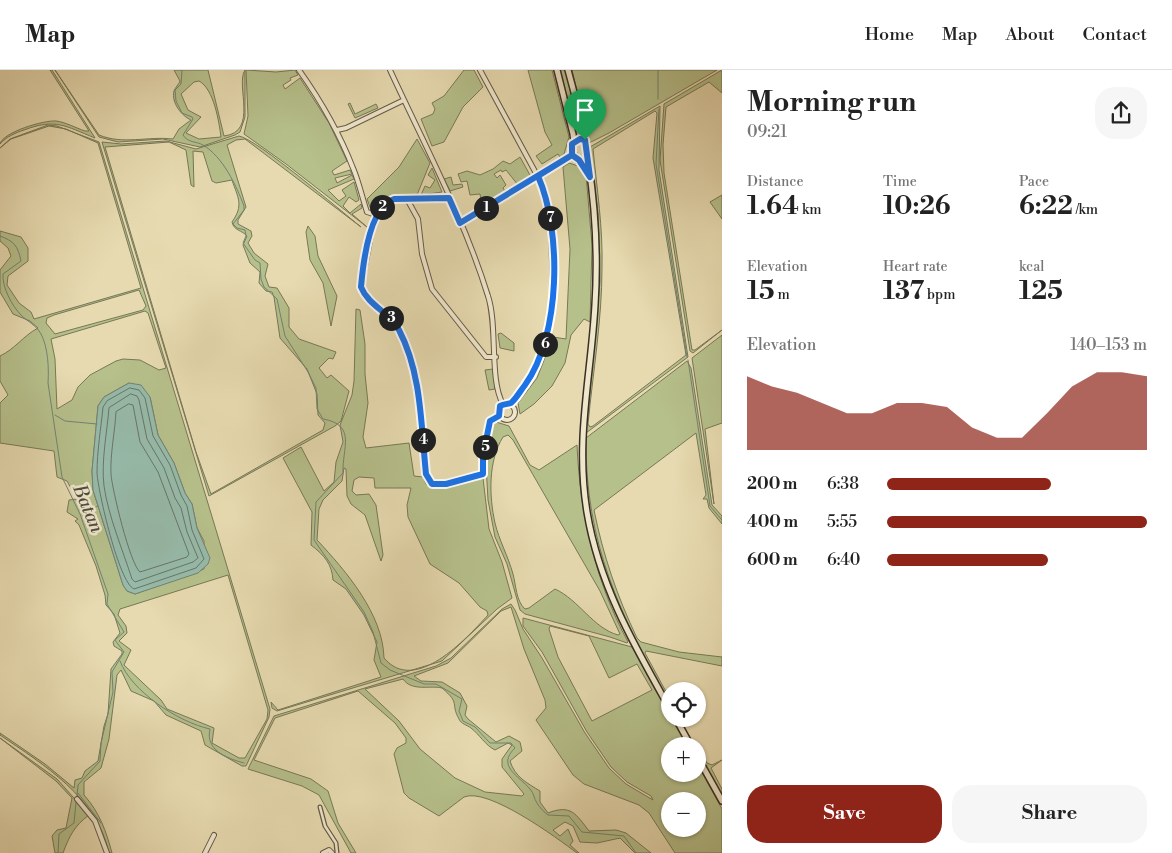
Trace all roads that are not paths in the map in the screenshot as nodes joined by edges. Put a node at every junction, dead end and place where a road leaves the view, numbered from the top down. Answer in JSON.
{"nodes":[{"id":1,"x":299,"y":70,"type":"edge"},
{"id":2,"x":390,"y":70,"type":"edge"},
{"id":3,"x":480,"y":70,"type":"edge"},
{"id":4,"x":557,"y":70,"type":"edge"},
{"id":5,"x":568,"y":70,"type":"edge"},
{"id":6,"x":404,"y":100,"type":"junction"},
{"id":7,"x":336,"y":130,"type":"junction"},
{"id":8,"x":585,"y":140,"type":"junction"},
{"id":9,"x":574,"y":142,"type":"junction"},
{"id":10,"x":572,"y":155,"type":"junction"},
{"id":11,"x":589,"y":156,"type":"junction"},
{"id":12,"x":579,"y":160,"type":"junction"},
{"id":13,"x":538,"y":176,"type":"junction"},
{"id":14,"x":590,"y":177,"type":"junction"},
{"id":15,"x":449,"y":198,"type":"junction"},
{"id":16,"x":408,"y":199,"type":"junction"},
{"id":17,"x":376,"y":215,"type":"junction"},
{"id":18,"x":460,"y":223,"type":"junction"},
{"id":19,"x":496,"y":357,"type":"junction"},
{"id":20,"x":503,"y":404,"type":"junction"},
{"id":21,"x":510,"y":404,"type":"junction"},
{"id":22,"x":499,"y":416,"type":"junction"},
{"id":23,"x":661,"y":692,"type":"edge"},
{"id":24,"x":706,"y":772,"type":"edge"},
{"id":25,"x":77,"y":799,"type":"dead end"},
{"id":26,"x":722,"y":801,"type":"edge"},
{"id":27,"x":320,"y":808,"type":"dead end"},
{"id":28,"x":214,"y":835,"type":"dead end"},
{"id":29,"x":107,"y":853,"type":"edge"},
{"id":30,"x":205,"y":853,"type":"edge"},
{"id":31,"x":323,"y":853,"type":"edge"},
{"id":32,"x":332,"y":853,"type":"edge"},
{"id":33,"x":337,"y":853,"type":"edge"}],
"edges":[{"from":1,"to":7,"type":"street"},
{"from":2,"to":6,"type":"street"},
{"from":3,"to":13,"type":"street"},
{"from":4,"to":9,"type":"main road"},
{"from":5,"to":8,"type":"main road"},
{"from":6,"to":7,"type":"street"},
{"from":6,"to":15,"type":"street"},
{"from":7,"to":17,"type":"street"},
{"from":8,"to":9,"type":"main road"},
{"from":8,"to":11,"type":"main road"},
{"from":9,"to":10,"type":"main road"},
{"from":10,"to":12,"type":"main road"},
{"from":10,"to":13,"type":"street"},
{"from":11,"to":12,"type":"main road"},
{"from":11,"to":14,"type":"main road"},
{"from":12,"to":14,"type":"main road"},
{"from":13,"to":18,"type":"street"},
{"from":13,"to":21,"type":"street"},
{"from":14,"to":23,"type":"main road"},
{"from":15,"to":16,"type":"street"},
{"from":15,"to":18,"type":"street"},
{"from":16,"to":17,"type":"street"},
{"from":16,"to":19,"type":"street"},
{"from":17,"to":22,"type":"street"},
{"from":18,"to":19,"type":"street"},
{"from":19,"to":20,"type":"street"},
{"from":20,"to":21,"type":"street"},
{"from":20,"to":22,"type":"street"},
{"from":21,"to":22,"type":"street"},
{"from":24,"to":26,"type":"main road"},
{"from":25,"to":29,"type":"street"},
{"from":27,"to":33,"type":"street"},
{"from":28,"to":30,"type":"street"},
{"from":31,"to":32,"type":"street"}]}
